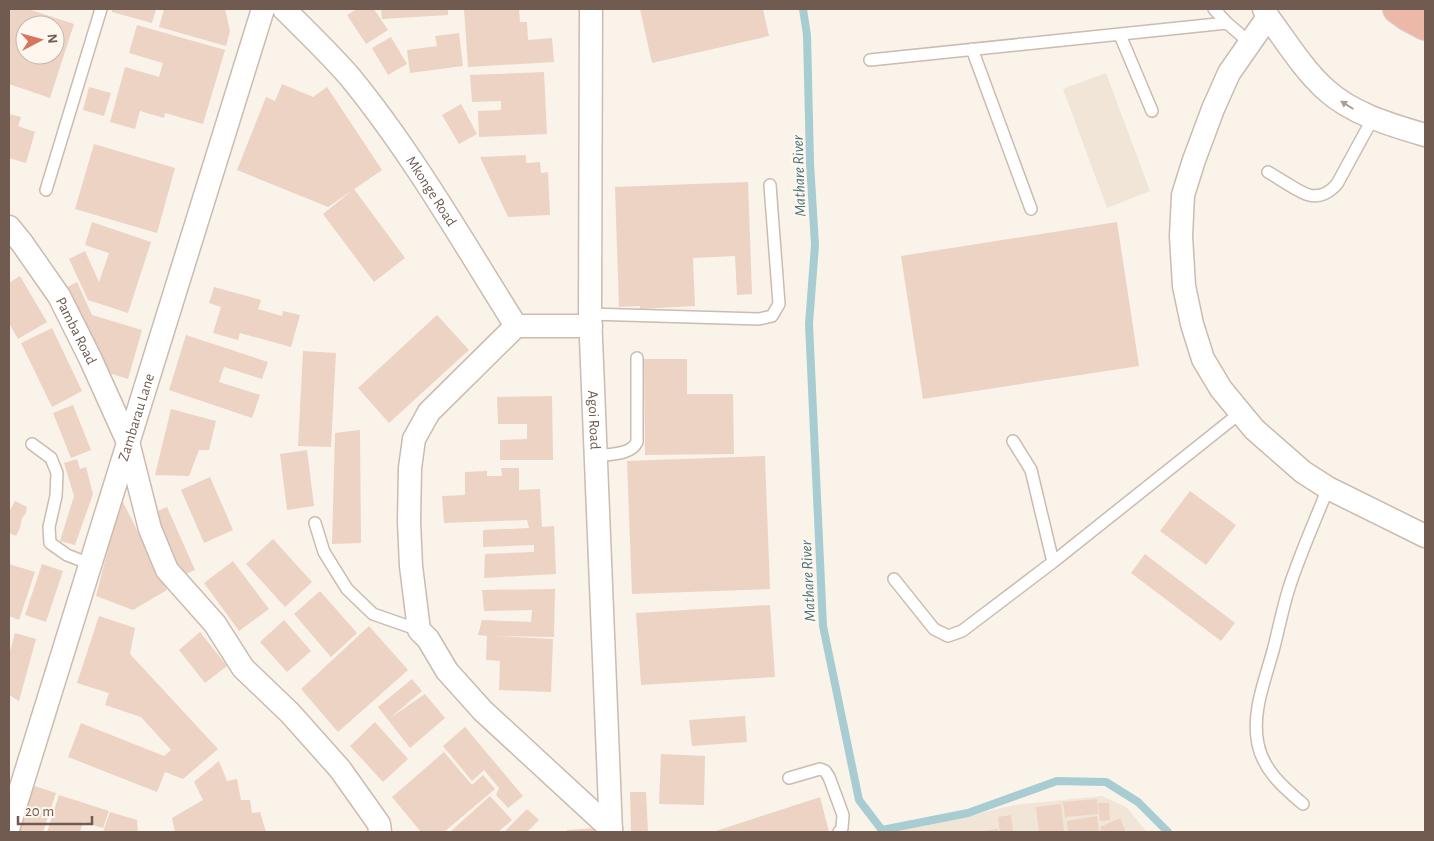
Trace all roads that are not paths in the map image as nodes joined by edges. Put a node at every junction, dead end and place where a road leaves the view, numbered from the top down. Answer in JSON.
{"nodes":[{"id":1,"x":101,"y":9,"type":"edge"},
{"id":2,"x":263,"y":9,"type":"edge"},
{"id":3,"x":284,"y":9,"type":"edge"},
{"id":4,"x":591,"y":9,"type":"edge"},
{"id":5,"x":1214,"y":9,"type":"edge"},
{"id":6,"x":1397,"y":9,"type":"edge"},
{"id":7,"x":1266,"y":13,"type":"edge"},
{"id":8,"x":307,"y":18,"type":"edge"},
{"id":9,"x":1227,"y":23,"type":"junction"},
{"id":10,"x":1425,"y":26,"type":"edge"},
{"id":11,"x":1120,"y":35,"type":"junction"},
{"id":12,"x":1249,"y":42,"type":"junction"},
{"id":13,"x":972,"y":49,"type":"junction"},
{"id":14,"x":870,"y":60,"type":"dead end"},
{"id":15,"x":1152,"y":112,"type":"dead end"},
{"id":16,"x":1373,"y":118,"type":"junction"},
{"id":17,"x":1425,"y":135,"type":"edge"},
{"id":18,"x":1268,"y":172,"type":"dead end"},
{"id":19,"x":770,"y":185,"type":"dead end"},
{"id":20,"x":46,"y":190,"type":"dead end"},
{"id":21,"x":1031,"y":209,"type":"dead end"},
{"id":22,"x":9,"y":227,"type":"edge"},
{"id":23,"x":590,"y":320,"type":"junction"},
{"id":24,"x":516,"y":326,"type":"junction"},
{"id":25,"x":637,"y":358,"type":"dead end"},
{"id":26,"x":1240,"y":413,"type":"junction"},
{"id":27,"x":1013,"y":441,"type":"dead end"},
{"id":28,"x":128,"y":442,"type":"junction"},
{"id":29,"x":32,"y":444,"type":"dead end"},
{"id":30,"x":596,"y":456,"type":"junction"},
{"id":31,"x":1328,"y":488,"type":"junction"},
{"id":32,"x":315,"y":523,"type":"dead end"},
{"id":33,"x":1425,"y":536,"type":"edge"},
{"id":34,"x":1053,"y":562,"type":"junction"},
{"id":35,"x":90,"y":564,"type":"junction"},
{"id":36,"x":894,"y":579,"type":"dead end"},
{"id":37,"x":419,"y":630,"type":"junction"},
{"id":38,"x":789,"y":778,"type":"dead end"},
{"id":39,"x":1303,"y":804,"type":"dead end"},
{"id":40,"x":9,"y":822,"type":"edge"},
{"id":41,"x":611,"y":831,"type":"edge"},
{"id":42,"x":380,"y":832,"type":"edge"},
{"id":43,"x":839,"y":832,"type":"edge"}],
"edges":[{"from":1,"to":20,"type":"lane"},
{"from":2,"to":28,"type":"street","name":"Zambarau Lane"},
{"from":3,"to":8,"type":"street","name":"Mkonge Road"},
{"from":4,"to":23,"type":"street","name":"Agoi Road"},
{"from":5,"to":9,"type":"lane"},
{"from":6,"to":10,"type":"highway"},
{"from":7,"to":12,"type":"street"},
{"from":16,"to":7,"type":"street","one_way":true},
{"from":8,"to":24,"type":"street","name":"Mkonge Road"},
{"from":9,"to":11,"type":"lane"},
{"from":9,"to":12,"type":"lane"},
{"from":11,"to":13,"type":"lane"},
{"from":11,"to":15,"type":"lane"},
{"from":12,"to":26,"type":"street"},
{"from":13,"to":14,"type":"lane"},
{"from":13,"to":21,"type":"lane"},
{"from":16,"to":17,"type":"street"},
{"from":16,"to":18,"type":"lane"},
{"from":19,"to":23,"type":"lane"},
{"from":22,"to":28,"type":"street","name":"Pamba Road"},
{"from":23,"to":24,"type":"street"},
{"from":23,"to":30,"type":"street","name":"Agoi Road"},
{"from":24,"to":37,"type":"street"},
{"from":25,"to":30,"type":"lane"},
{"from":26,"to":31,"type":"street"},
{"from":26,"to":34,"type":"lane"},
{"from":27,"to":34,"type":"lane"},
{"from":28,"to":35,"type":"street","name":"Zambarau Lane"},
{"from":28,"to":42,"type":"street","name":"Pamba Road"},
{"from":29,"to":35,"type":"lane"},
{"from":30,"to":41,"type":"street","name":"Agoi Road"},
{"from":31,"to":33,"type":"street"},
{"from":31,"to":39,"type":"lane"},
{"from":32,"to":37,"type":"lane"},
{"from":34,"to":36,"type":"lane"},
{"from":35,"to":40,"type":"street","name":"Zambarau Lane"},
{"from":37,"to":41,"type":"street"},
{"from":38,"to":43,"type":"lane"}]}
